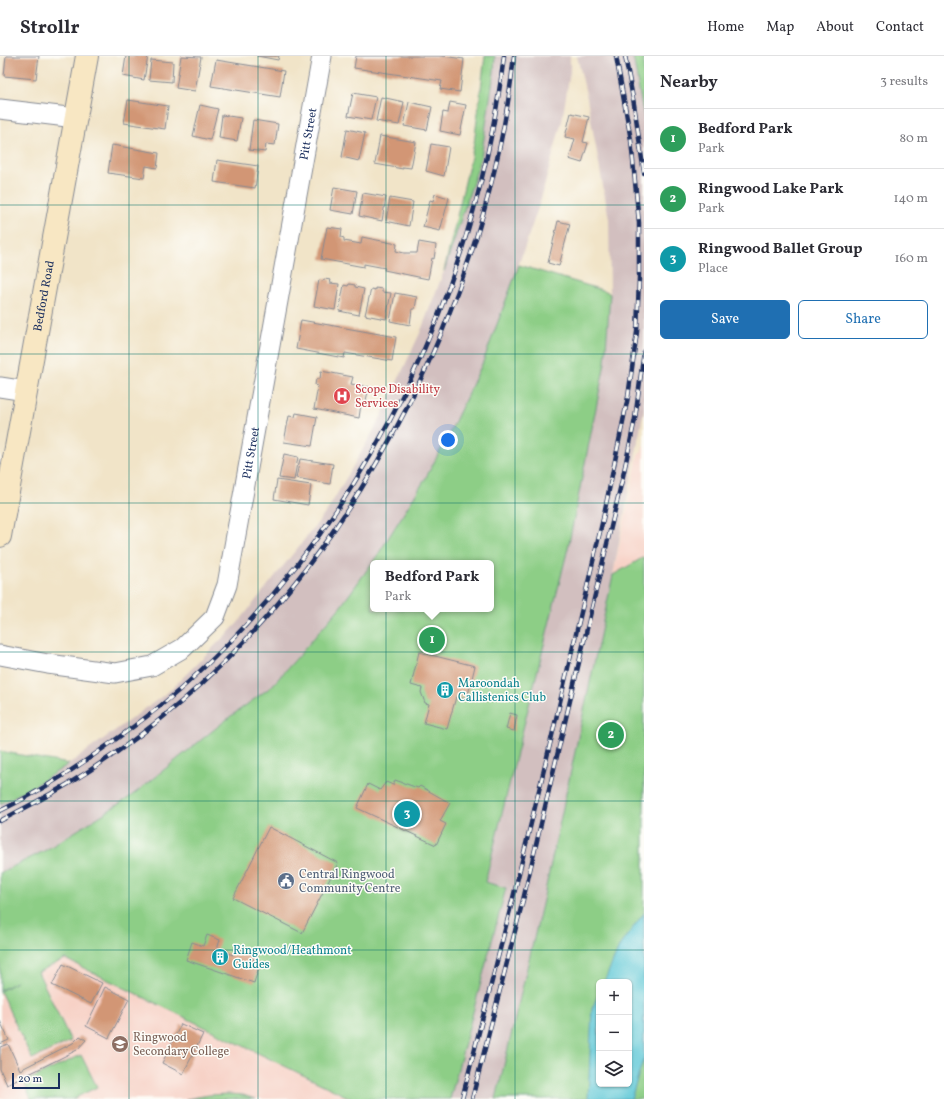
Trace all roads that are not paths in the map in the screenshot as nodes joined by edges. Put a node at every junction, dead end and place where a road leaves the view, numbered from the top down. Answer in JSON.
{"nodes":[{"id":1,"x":87,"y":56,"type":"edge"},
{"id":2,"x":322,"y":56,"type":"edge"},
{"id":3,"x":0,"y":109,"type":"edge"},
{"id":4,"x":76,"y":118,"type":"junction"},
{"id":5,"x":0,"y":388,"type":"edge"},
{"id":6,"x":26,"y":391,"type":"junction"},
{"id":7,"x":0,"y":536,"type":"edge"},
{"id":8,"x":0,"y":655,"type":"edge"}],
"edges":[{"from":1,"to":4,"type":"main road","name":"Bedford Road"},
{"from":2,"to":8,"type":"street","name":"Pitt Street"},
{"from":3,"to":4,"type":"street"},
{"from":4,"to":6,"type":"main road","name":"Bedford Road"},
{"from":5,"to":6,"type":"street"},
{"from":6,"to":7,"type":"main road","name":"Bedford Road"}]}
